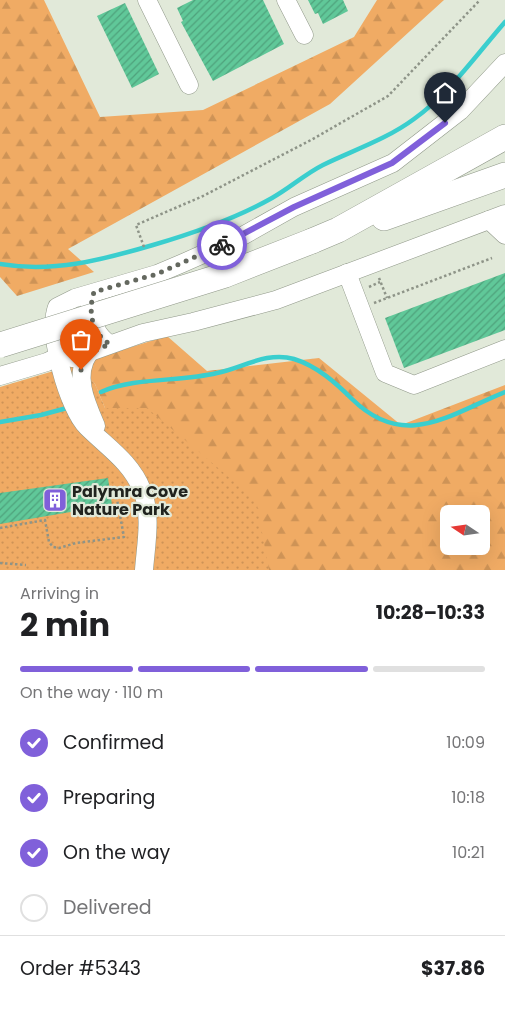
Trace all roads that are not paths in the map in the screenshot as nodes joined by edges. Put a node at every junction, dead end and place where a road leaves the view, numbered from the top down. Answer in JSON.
{"nodes":[{"id":1,"x":147,"y":0,"type":"edge"},
{"id":2,"x":286,"y":0,"type":"edge"},
{"id":3,"x":304,"y":35,"type":"dead end"},
{"id":4,"x":505,"y":63,"type":"edge"},
{"id":5,"x":190,"y":85,"type":"dead end"},
{"id":6,"x":505,"y":137,"type":"edge"},
{"id":7,"x":505,"y":175,"type":"edge"},
{"id":8,"x":497,"y":217,"type":"edge"},
{"id":9,"x":338,"y":230,"type":"junction"},
{"id":10,"x":505,"y":235,"type":"edge"},
{"id":11,"x":347,"y":273,"type":"junction"},
{"id":12,"x":94,"y":292,"type":"junction"},
{"id":13,"x":110,"y":344,"type":"junction"},
{"id":14,"x":0,"y":345,"type":"edge"},
{"id":15,"x":505,"y":349,"type":"edge"},
{"id":16,"x":89,"y":353,"type":"junction"},
{"id":17,"x":59,"y":356,"type":"junction"},
{"id":18,"x":0,"y":376,"type":"edge"},
{"id":19,"x":86,"y":417,"type":"junction"},
{"id":20,"x":144,"y":570,"type":"edge"}],
"edges":[{"from":1,"to":5,"type":"street"},
{"from":2,"to":3,"type":"street"},
{"from":4,"to":12,"type":"street"},
{"from":6,"to":9,"type":"highway"},
{"from":7,"to":9,"type":"highway"},
{"from":8,"to":10,"type":"street"},
{"from":8,"to":11,"type":"street"},
{"from":9,"to":14,"type":"highway","bridge":true},
{"from":11,"to":13,"type":"street"},
{"from":11,"to":15,"type":"street"},
{"from":12,"to":13,"type":"street"},
{"from":12,"to":17,"type":"street"},
{"from":13,"to":16,"type":"street"},
{"from":16,"to":17,"type":"street"},
{"from":16,"to":19,"type":"street"},
{"from":17,"to":18,"type":"street"},
{"from":17,"to":19,"type":"street"},
{"from":19,"to":20,"type":"street"}]}
